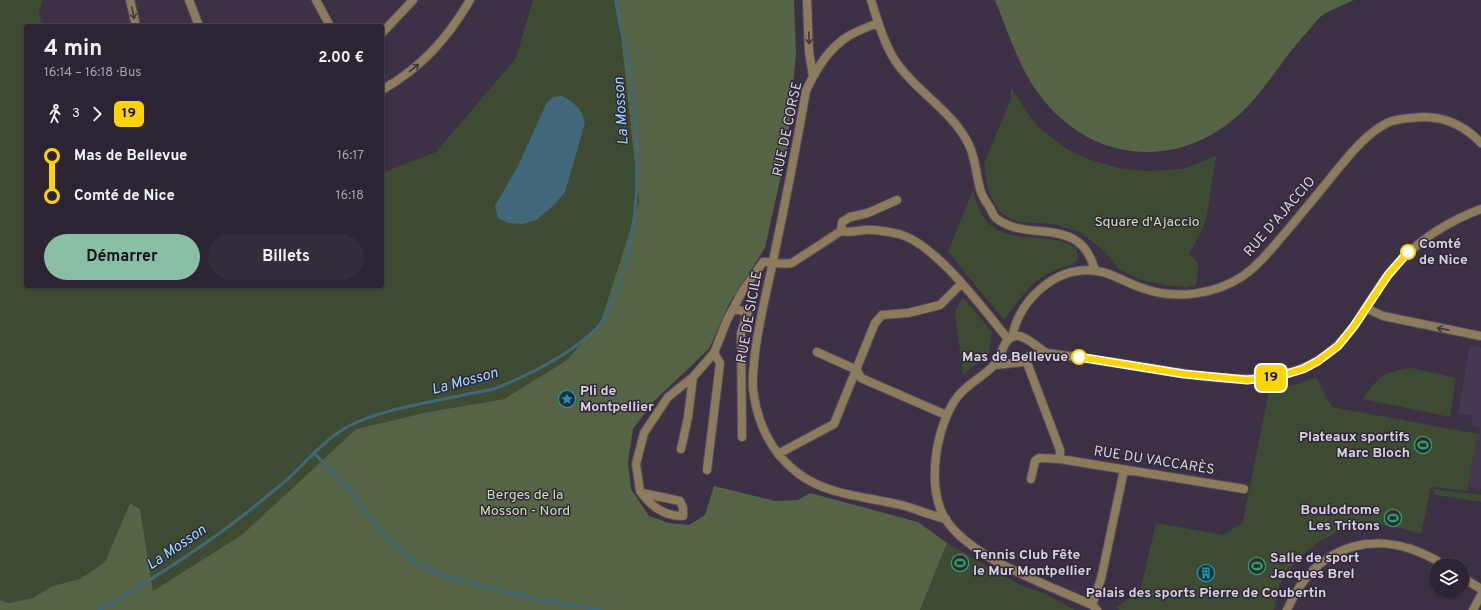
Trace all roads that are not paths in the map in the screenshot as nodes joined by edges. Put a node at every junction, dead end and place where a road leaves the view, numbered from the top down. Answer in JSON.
{"nodes":[{"id":1,"x":130,"y":0,"type":"edge"},
{"id":2,"x":189,"y":0,"type":"edge"},
{"id":3,"x":316,"y":0,"type":"edge"},
{"id":4,"x":413,"y":0,"type":"edge"},
{"id":5,"x":470,"y":0,"type":"edge"},
{"id":6,"x":807,"y":0,"type":"edge"},
{"id":7,"x":871,"y":0,"type":"edge"},
{"id":8,"x":878,"y":23,"type":"junction"},
{"id":9,"x":136,"y":24,"type":"edge"},
{"id":10,"x":198,"y":24,"type":"edge"},
{"id":11,"x":329,"y":24,"type":"edge"},
{"id":12,"x":384,"y":31,"type":"edge"},
{"id":13,"x":813,"y":76,"type":"junction"},
{"id":14,"x":384,"y":89,"type":"edge"},
{"id":15,"x":1481,"y":143,"type":"edge"},
{"id":16,"x":897,"y":200,"type":"dead end"},
{"id":17,"x":1481,"y":209,"type":"edge"},
{"id":18,"x":841,"y":231,"type":"junction"},
{"id":19,"x":773,"y":262,"type":"junction"},
{"id":20,"x":1095,"y":271,"type":"junction"},
{"id":21,"x":961,"y":284,"type":"junction"},
{"id":22,"x":734,"y":308,"type":"junction"},
{"id":23,"x":1366,"y":308,"type":"junction"},
{"id":24,"x":1481,"y":336,"type":"edge"},
{"id":25,"x":1010,"y":338,"type":"junction"},
{"id":26,"x":1028,"y":341,"type":"junction"},
{"id":27,"x":1004,"y":348,"type":"junction"},
{"id":28,"x":817,"y":352,"type":"dead end"},
{"id":29,"x":714,"y":353,"type":"junction"},
{"id":30,"x":1047,"y":353,"type":"junction"},
{"id":31,"x":1028,"y":358,"type":"junction"},
{"id":32,"x":1014,"y":362,"type":"junction"},
{"id":33,"x":995,"y":365,"type":"junction"},
{"id":34,"x":857,"y":370,"type":"junction"},
{"id":35,"x":692,"y":377,"type":"junction"},
{"id":36,"x":946,"y":415,"type":"junction"},
{"id":37,"x":742,"y":437,"type":"dead end"},
{"id":38,"x":681,"y":449,"type":"dead end"},
{"id":39,"x":778,"y":454,"type":"junction"},
{"id":40,"x":1060,"y":459,"type":"junction"},
{"id":41,"x":707,"y":470,"type":"dead end"},
{"id":42,"x":1124,"y":470,"type":"junction"},
{"id":43,"x":1031,"y":479,"type":"dead end"},
{"id":44,"x":1244,"y":489,"type":"dead end"},
{"id":45,"x":642,"y":493,"type":"junction"},
{"id":46,"x":946,"y":519,"type":"junction"},
{"id":47,"x":1430,"y":558,"type":"edge"},
{"id":48,"x":1469,"y":581,"type":"edge"},
{"id":49,"x":1481,"y":589,"type":"edge"},
{"id":50,"x":1481,"y":595,"type":"edge"},
{"id":51,"x":1095,"y":607,"type":"edge"},
{"id":52,"x":1287,"y":610,"type":"edge"},
{"id":53,"x":1473,"y":610,"type":"edge"}],
"edges":[{"from":1,"to":9,"type":"street","one_way":true},
{"from":2,"to":10,"type":"street"},
{"from":3,"to":11,"type":"street"},
{"from":4,"to":12,"type":"street"},
{"from":14,"to":5,"type":"street","one_way":true},
{"from":6,"to":13,"type":"street","name":"RUE DE CORSE","one_way":true},
{"from":7,"to":8,"type":"street"},
{"from":8,"to":13,"type":"street"},
{"from":8,"to":20,"type":"street"},
{"from":13,"to":19,"type":"street","name":"RUE DE CORSE"},
{"from":15,"to":20,"type":"street","name":"RUE D'AJACCIO"},
{"from":16,"to":18,"type":"street"},
{"from":17,"to":23,"type":"street"},
{"from":18,"to":19,"type":"street","name":"RUE DE SICILE"},
{"from":18,"to":21,"type":"street"},
{"from":19,"to":22,"type":"street"},
{"from":19,"to":39,"type":"street","name":"RUE DE SICILE"},
{"from":20,"to":25,"type":"street","name":"RUE D'AJACCIO"},
{"from":21,"to":25,"type":"street"},
{"from":21,"to":34,"type":"street"},
{"from":22,"to":29,"type":"street"},
{"from":22,"to":37,"type":"street"},
{"from":24,"to":23,"type":"street","one_way":true},
{"from":23,"to":30,"type":"street"},
{"from":25,"to":26,"type":"street"},
{"from":25,"to":27,"type":"street"},
{"from":26,"to":30,"type":"street"},
{"from":26,"to":31,"type":"street"},
{"from":27,"to":32,"type":"street"},
{"from":27,"to":33,"type":"street"},
{"from":28,"to":34,"type":"street"},
{"from":29,"to":35,"type":"street"},
{"from":29,"to":41,"type":"street"},
{"from":30,"to":31,"type":"street"},
{"from":31,"to":32,"type":"street"},
{"from":31,"to":40,"type":"street"},
{"from":32,"to":33,"type":"street"},
{"from":33,"to":36,"type":"street"},
{"from":34,"to":36,"type":"street"},
{"from":34,"to":39,"type":"street"},
{"from":35,"to":38,"type":"street"},
{"from":35,"to":45,"type":"street"},
{"from":36,"to":46,"type":"street"},
{"from":39,"to":46,"type":"street","name":"RUE DE SICILE"},
{"from":40,"to":42,"type":"street","name":"RUE DU VACCARÈS"},
{"from":40,"to":43,"type":"street","name":"RUE DU VACCARÈS"},
{"from":42,"to":44,"type":"street","name":"RUE DU VACCARÈS"},
{"from":42,"to":51,"type":"street"},
{"from":45,"to":45,"type":"street"},
{"from":46,"to":51,"type":"street"},
{"from":47,"to":52,"type":"street"},
{"from":48,"to":49,"type":"street"},
{"from":50,"to":53,"type":"street"}]}
